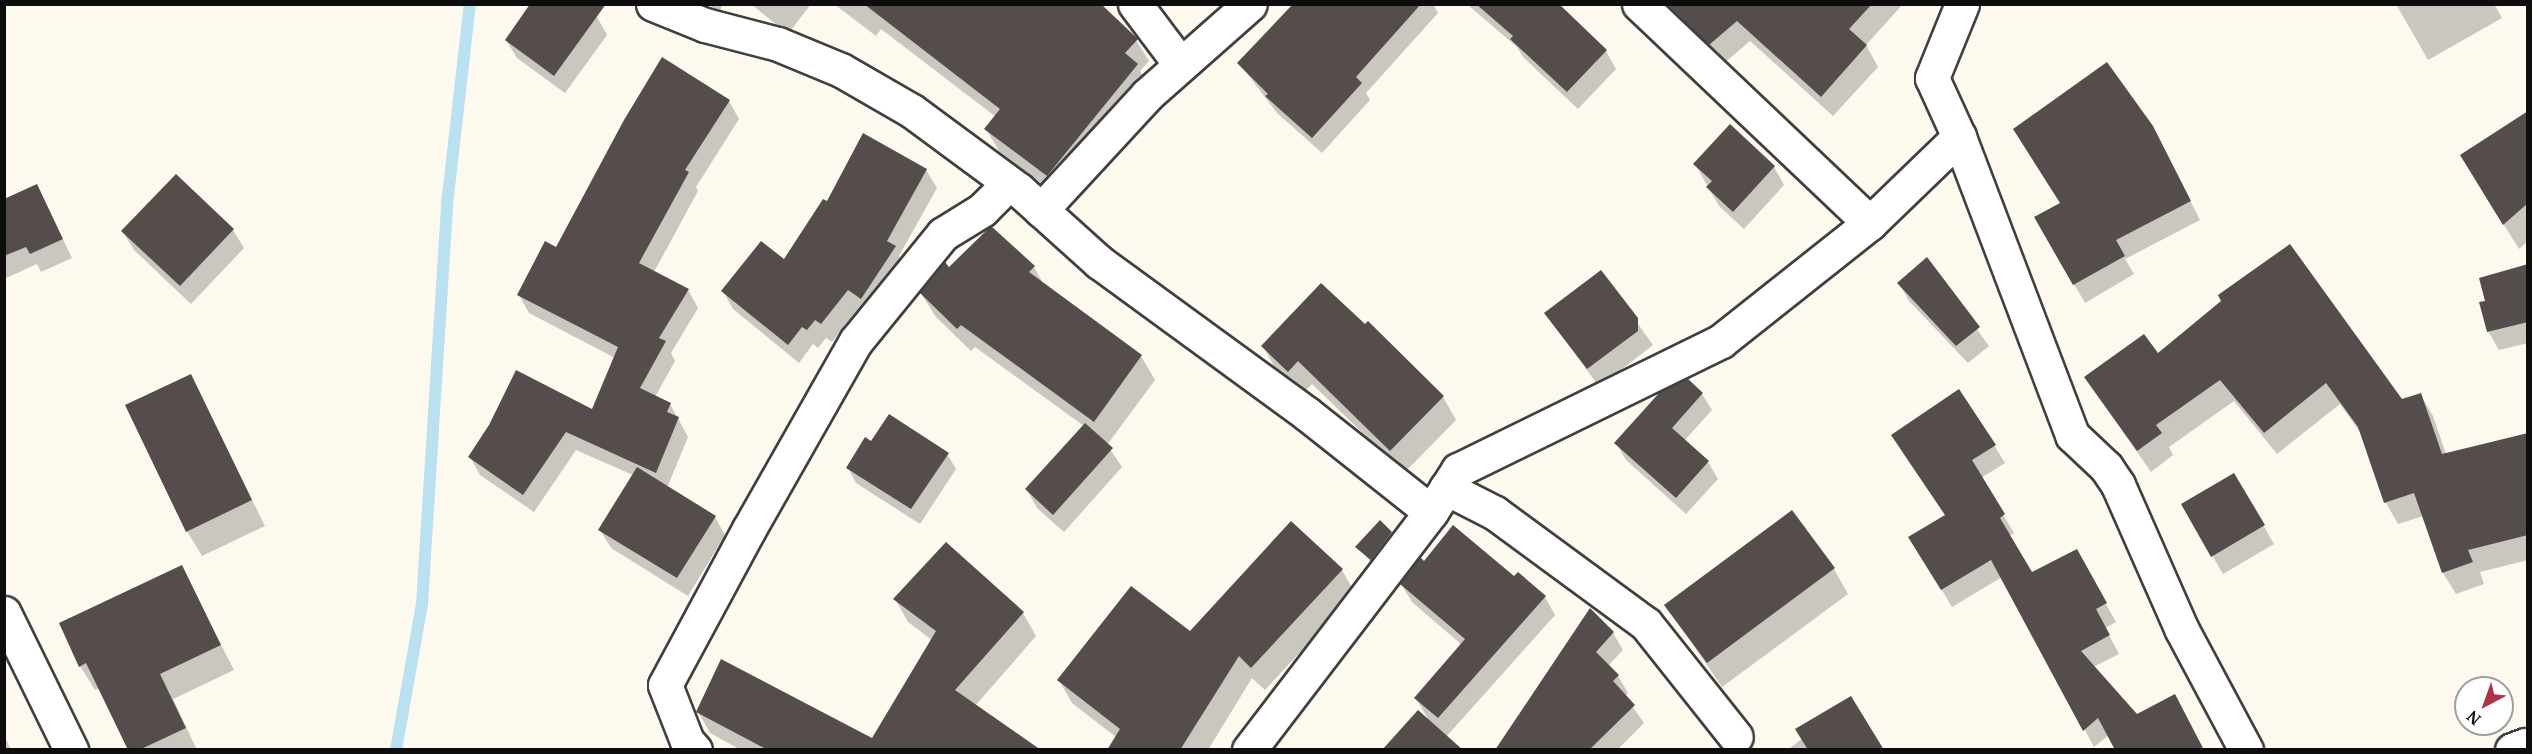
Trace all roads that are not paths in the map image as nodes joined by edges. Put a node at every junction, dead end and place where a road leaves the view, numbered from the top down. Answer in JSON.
{"nodes":[{"id":1,"x":653,"y":4,"type":"edge"},
{"id":2,"x":1135,"y":4,"type":"edge"},
{"id":3,"x":1250,"y":4,"type":"edge"},
{"id":4,"x":1639,"y":4,"type":"edge"},
{"id":5,"x":1962,"y":4,"type":"edge"},
{"id":6,"x":1180,"y":63,"type":"junction"},
{"id":7,"x":1959,"y":137,"type":"junction"},
{"id":8,"x":1009,"y":183,"type":"junction"},
{"id":9,"x":1041,"y":210,"type":"junction"},
{"id":10,"x":1870,"y":223,"type":"junction"},
{"id":11,"x":1438,"y":500,"type":"junction"},
{"id":12,"x":4,"y":613,"type":"edge"},
{"id":13,"x":1736,"y":736,"type":"dead end"},
{"id":14,"x":71,"y":750,"type":"edge"},
{"id":15,"x":695,"y":750,"type":"edge"},
{"id":16,"x":1249,"y":750,"type":"edge"},
{"id":17,"x":2246,"y":750,"type":"edge"}],
"edges":[{"from":1,"to":8,"type":"street"},
{"from":2,"to":6,"type":"street"},
{"from":3,"to":6,"type":"street"},
{"from":4,"to":10,"type":"street"},
{"from":5,"to":7,"type":"street"},
{"from":6,"to":9,"type":"street"},
{"from":7,"to":10,"type":"street"},
{"from":7,"to":17,"type":"street"},
{"from":8,"to":9,"type":"street"},
{"from":8,"to":15,"type":"street"},
{"from":9,"to":11,"type":"street"},
{"from":10,"to":11,"type":"street"},
{"from":11,"to":13,"type":"street"},
{"from":11,"to":16,"type":"street"},
{"from":12,"to":14,"type":"street"}]}
